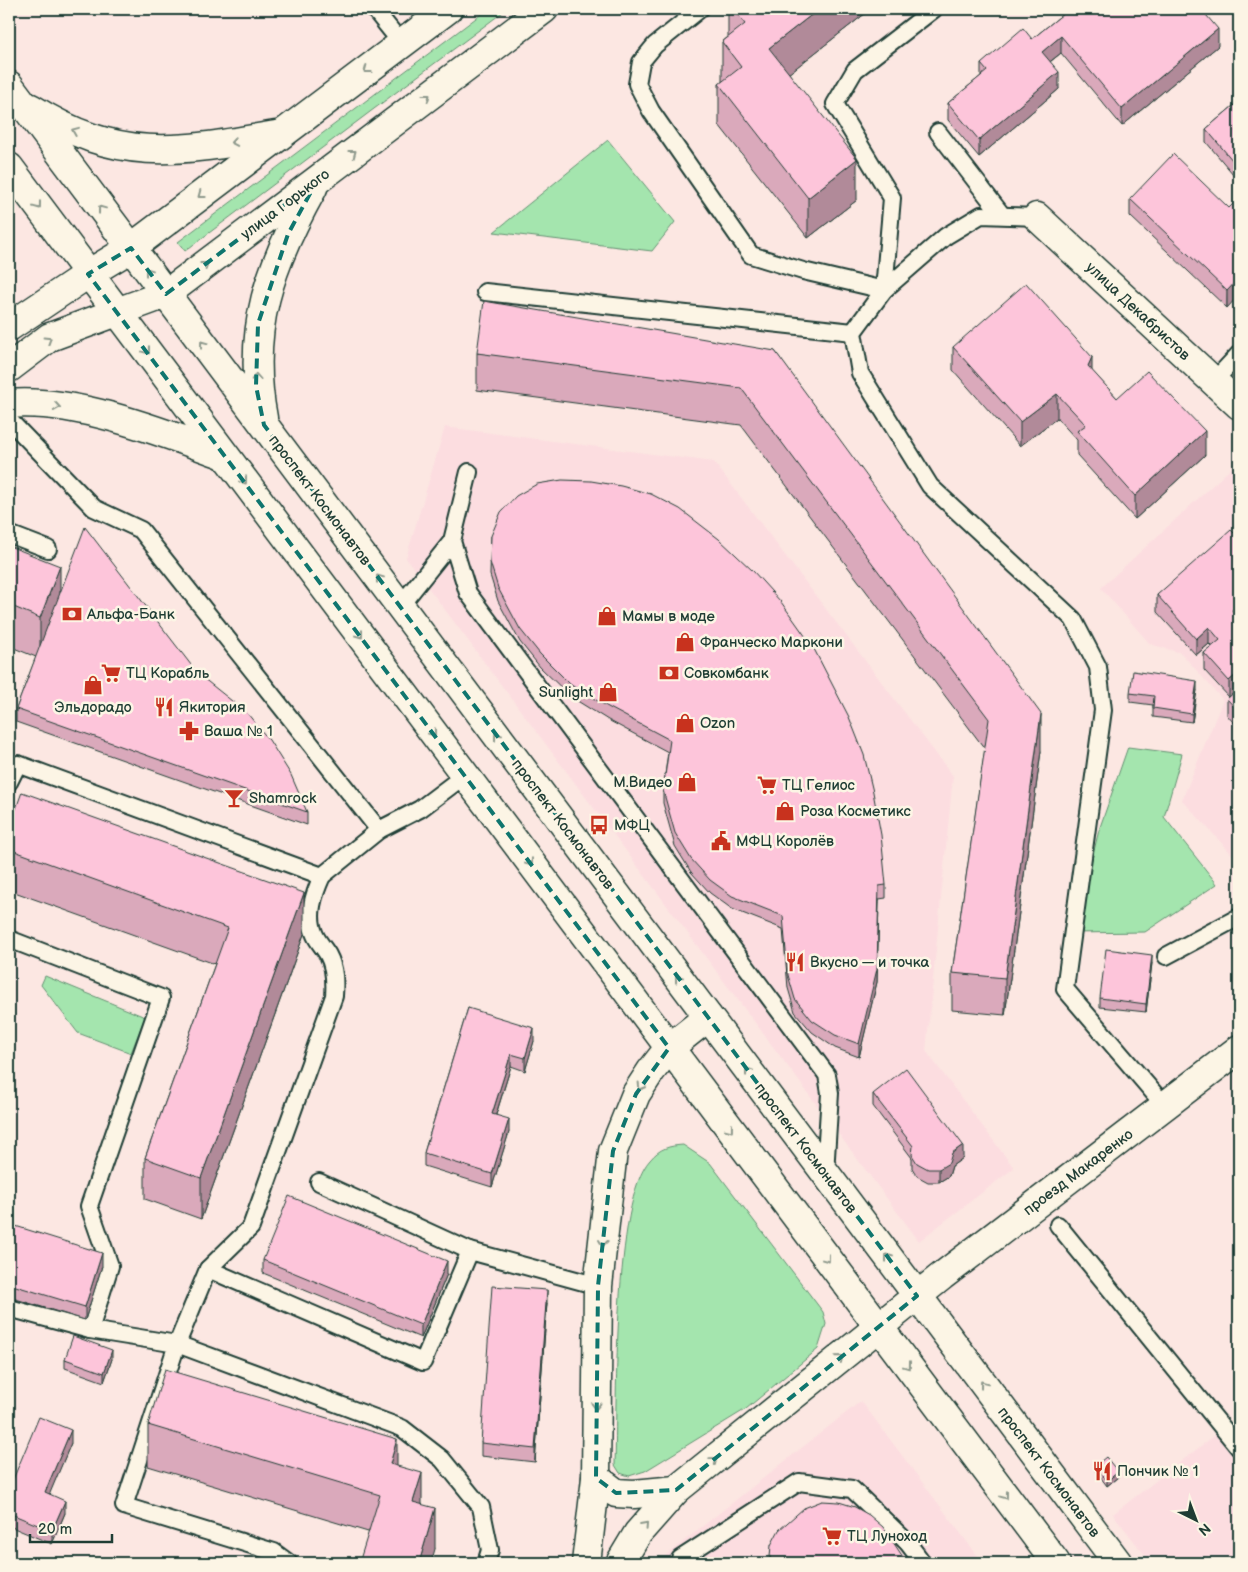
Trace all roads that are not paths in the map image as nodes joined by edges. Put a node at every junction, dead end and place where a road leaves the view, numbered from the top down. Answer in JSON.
{"nodes":[{"id":1,"x":374,"y":9,"type":"edge"},
{"id":2,"x":448,"y":9,"type":"edge"},
{"id":3,"x":544,"y":9,"type":"edge"},
{"id":4,"x":700,"y":9,"type":"edge"},
{"id":5,"x":934,"y":9,"type":"edge"},
{"id":6,"x":402,"y":44,"type":"junction"},
{"id":7,"x":15,"y":93,"type":"edge"},
{"id":8,"x":938,"y":132,"type":"dead end"},
{"id":9,"x":282,"y":134,"type":"junction"},
{"id":10,"x":9,"y":167,"type":"edge"},
{"id":11,"x":318,"y":179,"type":"junction"},
{"id":12,"x":1002,"y":215,"type":"junction"},
{"id":13,"x":1037,"y":218,"type":"joint"},
{"id":14,"x":130,"y":248,"type":"junction"},
{"id":15,"x":88,"y":274,"type":"junction"},
{"id":16,"x":884,"y":290,"type":"junction"},
{"id":17,"x":485,"y":292,"type":"dead end"},
{"id":18,"x":166,"y":294,"type":"junction"},
{"id":19,"x":117,"y":312,"type":"junction"},
{"id":20,"x":9,"y":327,"type":"edge"},
{"id":21,"x":853,"y":332,"type":"junction"},
{"id":22,"x":1239,"y":354,"type":"edge"},
{"id":23,"x":9,"y":368,"type":"edge"},
{"id":24,"x":1214,"y":381,"type":"junction"},
{"id":25,"x":9,"y":404,"type":"edge"},
{"id":26,"x":1239,"y":405,"type":"edge"},
{"id":27,"x":9,"y":420,"type":"edge"},
{"id":28,"x":264,"y":425,"type":"junction"},
{"id":29,"x":224,"y":454,"type":"junction"},
{"id":30,"x":469,"y":472,"type":"dead end"},
{"id":31,"x":9,"y":534,"type":"edge"},
{"id":32,"x":452,"y":541,"type":"junction"},
{"id":33,"x":48,"y":549,"type":"dead end"},
{"id":34,"x":400,"y":606,"type":"junction"},
{"id":35,"x":465,"y":775,"type":"junction"},
{"id":36,"x":9,"y":782,"type":"edge"},
{"id":37,"x":379,"y":830,"type":"junction"},
{"id":38,"x":322,"y":876,"type":"junction"},
{"id":39,"x":1239,"y":917,"type":"edge"},
{"id":40,"x":9,"y":938,"type":"edge"},
{"id":41,"x":1166,"y":956,"type":"dead end"},
{"id":42,"x":708,"y":1017,"type":"junction"},
{"id":43,"x":669,"y":1048,"type":"junction"},
{"id":44,"x":1239,"y":1049,"type":"edge"},
{"id":45,"x":1165,"y":1106,"type":"junction"},
{"id":46,"x":825,"y":1173,"type":"junction"},
{"id":47,"x":319,"y":1182,"type":"dead end"},
{"id":48,"x":1058,"y":1225,"type":"dead end"},
{"id":49,"x":470,"y":1251,"type":"junction"},
{"id":50,"x":208,"y":1269,"type":"junction"},
{"id":51,"x":598,"y":1286,"type":"junction"},
{"id":52,"x":917,"y":1296,"type":"junction"},
{"id":53,"x":9,"y":1308,"type":"edge"},
{"id":54,"x":878,"y":1327,"type":"junction"},
{"id":55,"x":90,"y":1330,"type":"junction"},
{"id":56,"x":177,"y":1344,"type":"junction"},
{"id":57,"x":1239,"y":1448,"type":"edge"},
{"id":58,"x":596,"y":1478,"type":"junction"},
{"id":59,"x":676,"y":1490,"type":"junction"},
{"id":60,"x":289,"y":1563,"type":"edge"},
{"id":61,"x":486,"y":1563,"type":"edge"},
{"id":62,"x":586,"y":1563,"type":"edge"},
{"id":63,"x":620,"y":1563,"type":"edge"},
{"id":64,"x":678,"y":1563,"type":"edge"},
{"id":65,"x":922,"y":1563,"type":"edge"},
{"id":66,"x":1056,"y":1563,"type":"edge"},
{"id":67,"x":1118,"y":1563,"type":"edge"}],
"edges":[{"from":1,"to":6,"type":"lane"},
{"from":2,"to":6,"type":"main road"},
{"from":11,"to":3,"type":"main road","name":"улица Горького","one_way":true},
{"from":4,"to":16,"type":"lane"},
{"from":5,"to":16,"type":"lane"},
{"from":6,"to":9,"type":"main road","one_way":true},
{"from":9,"to":7,"type":"main road","one_way":true},
{"from":14,"to":7,"type":"main road","name":"проспект Космонавтов","one_way":true},
{"from":8,"to":12,"type":"lane"},
{"from":9,"to":14,"type":"main road","one_way":true},
{"from":10,"to":15,"type":"main road","one_way":true},
{"from":18,"to":11,"type":"main road","name":"улица Горького","one_way":true},
{"from":28,"to":11,"type":"main road","one_way":true},
{"from":12,"to":13,"type":"lane"},
{"from":12,"to":16,"type":"lane"},
{"from":13,"to":24,"type":"main road","name":"улица Декабристов"},
{"from":14,"to":15,"type":"main road"},
{"from":18,"to":14,"type":"main road","name":"проспект Космонавтов","one_way":true},
{"from":15,"to":19,"type":"main road"},
{"from":15,"to":20,"type":"main road"},
{"from":16,"to":21,"type":"lane"},
{"from":17,"to":21,"type":"lane"},
{"from":18,"to":19,"type":"main road","name":"улица Горького"},
{"from":28,"to":18,"type":"main road","name":"проспект Космонавтов","one_way":true},
{"from":23,"to":19,"type":"main road","name":"улица Горького","one_way":true},
{"from":19,"to":29,"type":"main road","one_way":true},
{"from":21,"to":45,"type":"lane"},
{"from":22,"to":24,"type":"lane"},
{"from":24,"to":26,"type":"main road","name":"улица Декабристов"},
{"from":25,"to":29,"type":"main road","one_way":true},
{"from":27,"to":37,"type":"lane"},
{"from":34,"to":28,"type":"main road","name":"проспект Космонавтов","one_way":true},
{"from":29,"to":35,"type":"main road","one_way":true},
{"from":30,"to":32,"type":"lane"},
{"from":31,"to":33,"type":"lane"},
{"from":32,"to":34,"type":"lane"},
{"from":32,"to":46,"type":"lane"},
{"from":42,"to":34,"type":"main road","name":"проспект Космонавтов","one_way":true},
{"from":35,"to":37,"type":"lane"},
{"from":35,"to":43,"type":"main road","one_way":true},
{"from":36,"to":38,"type":"lane"},
{"from":37,"to":38,"type":"lane"},
{"from":38,"to":50,"type":"lane"},
{"from":39,"to":41,"type":"lane"},
{"from":40,"to":55,"type":"lane"},
{"from":42,"to":43,"type":"main road"},
{"from":46,"to":42,"type":"main road","name":"проспект Космонавтов","one_way":true},
{"from":43,"to":51,"type":"main road","one_way":true},
{"from":43,"to":54,"type":"main road","one_way":true},
{"from":44,"to":45,"type":"main road","name":"проезд Макаренко"},
{"from":45,"to":52,"type":"main road","name":"проезд Макаренко"},
{"from":52,"to":46,"type":"main road","name":"проспект Космонавтов","one_way":true},
{"from":47,"to":49,"type":"lane"},
{"from":48,"to":57,"type":"lane"},
{"from":49,"to":50,"type":"lane"},
{"from":49,"to":51,"type":"lane"},
{"from":50,"to":56,"type":"lane"},
{"from":51,"to":58,"type":"main road","one_way":true},
{"from":52,"to":54,"type":"main road","name":"проезд Макаренко"},
{"from":67,"to":52,"type":"main road","name":"проспект Космонавтов","one_way":true},
{"from":53,"to":55,"type":"lane"},
{"from":59,"to":54,"type":"main road","name":"проезд Макаренко","one_way":true},
{"from":54,"to":66,"type":"main road","one_way":true},
{"from":55,"to":56,"type":"lane"},
{"from":56,"to":60,"type":"lane"},
{"from":56,"to":61,"type":"lane"},
{"from":58,"to":59,"type":"main road"},
{"from":58,"to":62,"type":"main road"},
{"from":63,"to":59,"type":"main road","name":"проезд Макаренко","one_way":true},
{"from":64,"to":65,"type":"lane"}]}
